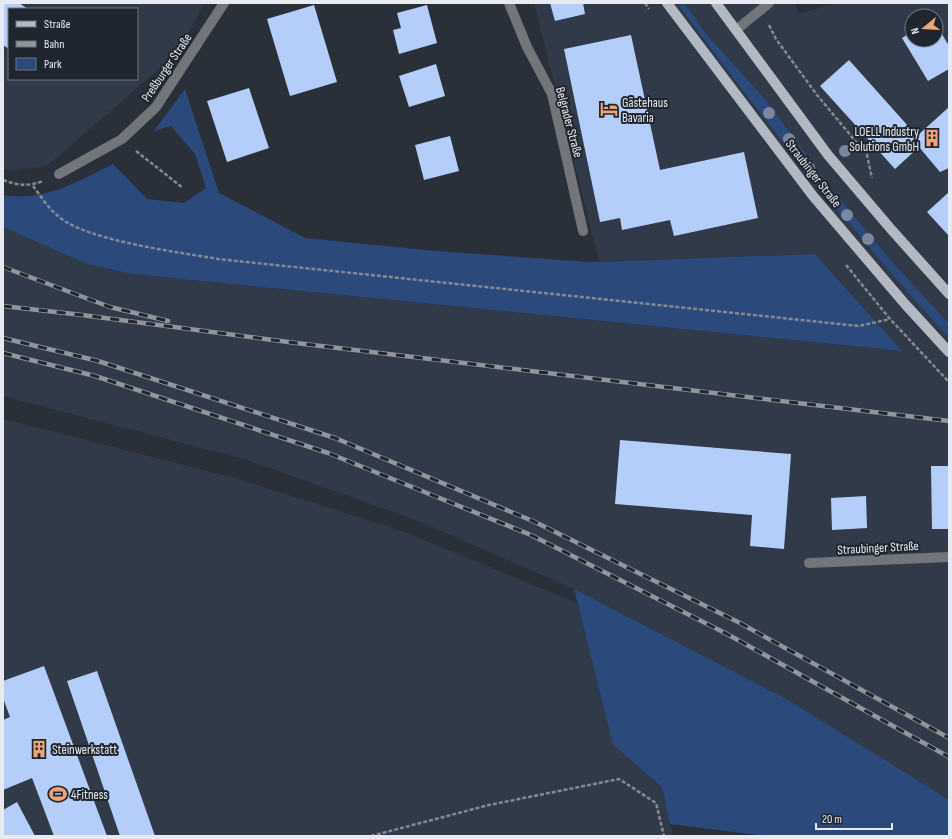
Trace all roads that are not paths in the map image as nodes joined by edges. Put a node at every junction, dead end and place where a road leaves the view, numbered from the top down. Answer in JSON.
{"nodes":[{"id":1,"x":224,"y":3,"type":"edge"},
{"id":2,"x":509,"y":3,"type":"edge"},
{"id":3,"x":667,"y":3,"type":"edge"},
{"id":4,"x":716,"y":3,"type":"edge"},
{"id":5,"x":765,"y":6,"type":"edge"},
{"id":6,"x":736,"y":30,"type":"junction"},
{"id":7,"x":59,"y":174,"type":"road end"},
{"id":8,"x":583,"y":231,"type":"dead end"},
{"id":9,"x":949,"y":294,"type":"edge"},
{"id":10,"x":949,"y":352,"type":"edge"},
{"id":11,"x":949,"y":557,"type":"edge"},
{"id":12,"x":809,"y":563,"type":"dead end"}],
"edges":[{"from":1,"to":7,"type":"street","name":"Preßburger Straße"},
{"from":2,"to":8,"type":"street","name":"Belgrader Straße"},
{"from":3,"to":10,"type":"main road","name":"Straubinger Straße"},
{"from":4,"to":6,"type":"main road","name":"Straubinger Straße"},
{"from":5,"to":6,"type":"street"},
{"from":6,"to":9,"type":"main road","name":"Straubinger Straße"},
{"from":11,"to":12,"type":"street","name":"Straubinger Straße"}]}
